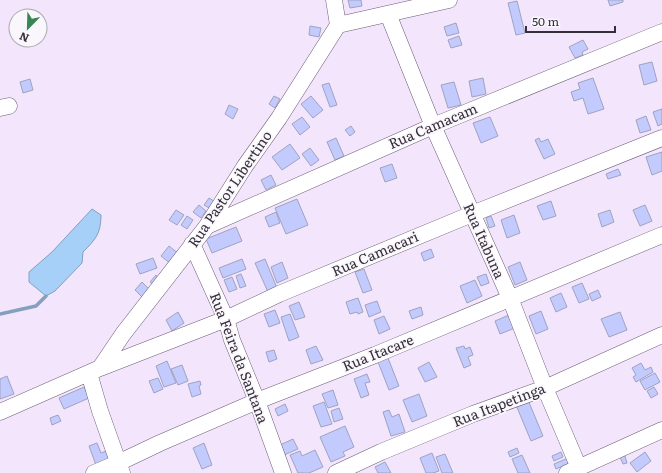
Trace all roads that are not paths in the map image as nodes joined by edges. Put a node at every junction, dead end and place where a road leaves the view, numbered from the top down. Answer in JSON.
{"nodes":[{"id":1,"x":334,"y":0,"type":"edge"},
{"id":2,"x":449,"y":0,"type":"edge"},
{"id":3,"x":388,"y":14,"type":"junction"},
{"id":4,"x":338,"y":25,"type":"junction"},
{"id":5,"x":662,"y":32,"type":"edge"},
{"id":6,"x":433,"y":126,"type":"junction"},
{"id":7,"x":662,"y":138,"type":"edge"},
{"id":8,"x":472,"y":214,"type":"junction"},
{"id":9,"x":207,"y":226,"type":"junction"},
{"id":10,"x":662,"y":235,"type":"edge"},
{"id":11,"x":192,"y":244,"type":"junction"},
{"id":12,"x":510,"y":298,"type":"junction"},
{"id":13,"x":226,"y":319,"type":"junction"},
{"id":14,"x":662,"y":335,"type":"edge"},
{"id":15,"x":95,"y":370,"type":"junction"},
{"id":16,"x":545,"y":388,"type":"junction"},
{"id":17,"x":257,"y":401,"type":"junction"},
{"id":18,"x":0,"y":412,"type":"edge"},
{"id":19,"x":662,"y":430,"type":"edge"},
{"id":20,"x":120,"y":468,"type":"edge"},
{"id":21,"x":573,"y":470,"type":"edge"},
{"id":22,"x":94,"y":473,"type":"edge"},
{"id":23,"x":283,"y":473,"type":"edge"},
{"id":24,"x":336,"y":473,"type":"edge"}],
"edges":[{"from":1,"to":4,"type":"street"},
{"from":2,"to":3,"type":"street"},
{"from":3,"to":4,"type":"street"},
{"from":3,"to":6,"type":"street","name":"Rua Itabuna"},
{"from":4,"to":9,"type":"street","name":"Rua Pastor Libertino"},
{"from":5,"to":6,"type":"street","name":"Rua Camacam"},
{"from":6,"to":8,"type":"street","name":"Rua Itabuna"},
{"from":6,"to":9,"type":"street","name":"Rua Camacam"},
{"from":7,"to":8,"type":"street","name":"Rua Camacari"},
{"from":8,"to":12,"type":"street","name":"Rua Itabuna"},
{"from":8,"to":13,"type":"street","name":"Rua Camacari"},
{"from":9,"to":11,"type":"street","name":"Rua Pastor Libertino"},
{"from":10,"to":12,"type":"street","name":"Rua Itacare"},
{"from":11,"to":13,"type":"street","name":"Rua Feira da Santana"},
{"from":11,"to":15,"type":"street","name":"Rua Pastor Libertino"},
{"from":12,"to":16,"type":"street","name":"Rua Itabuna"},
{"from":12,"to":17,"type":"street","name":"Rua Itacare"},
{"from":13,"to":15,"type":"street","name":"Rua Camacari"},
{"from":13,"to":17,"type":"street","name":"Rua Feira da Santana"},
{"from":14,"to":16,"type":"street","name":"Rua Itapetinga"},
{"from":15,"to":18,"type":"street"},
{"from":15,"to":20,"type":"street"},
{"from":16,"to":21,"type":"street","name":"Rua Itabuna"},
{"from":16,"to":24,"type":"street","name":"Rua Itapetinga"},
{"from":17,"to":20,"type":"street","name":"Rua Itacare"},
{"from":17,"to":23,"type":"street","name":"Rua Feira da Santana"},
{"from":19,"to":21,"type":"street"},
{"from":20,"to":22,"type":"street","name":"Rua Itacare"}]}
